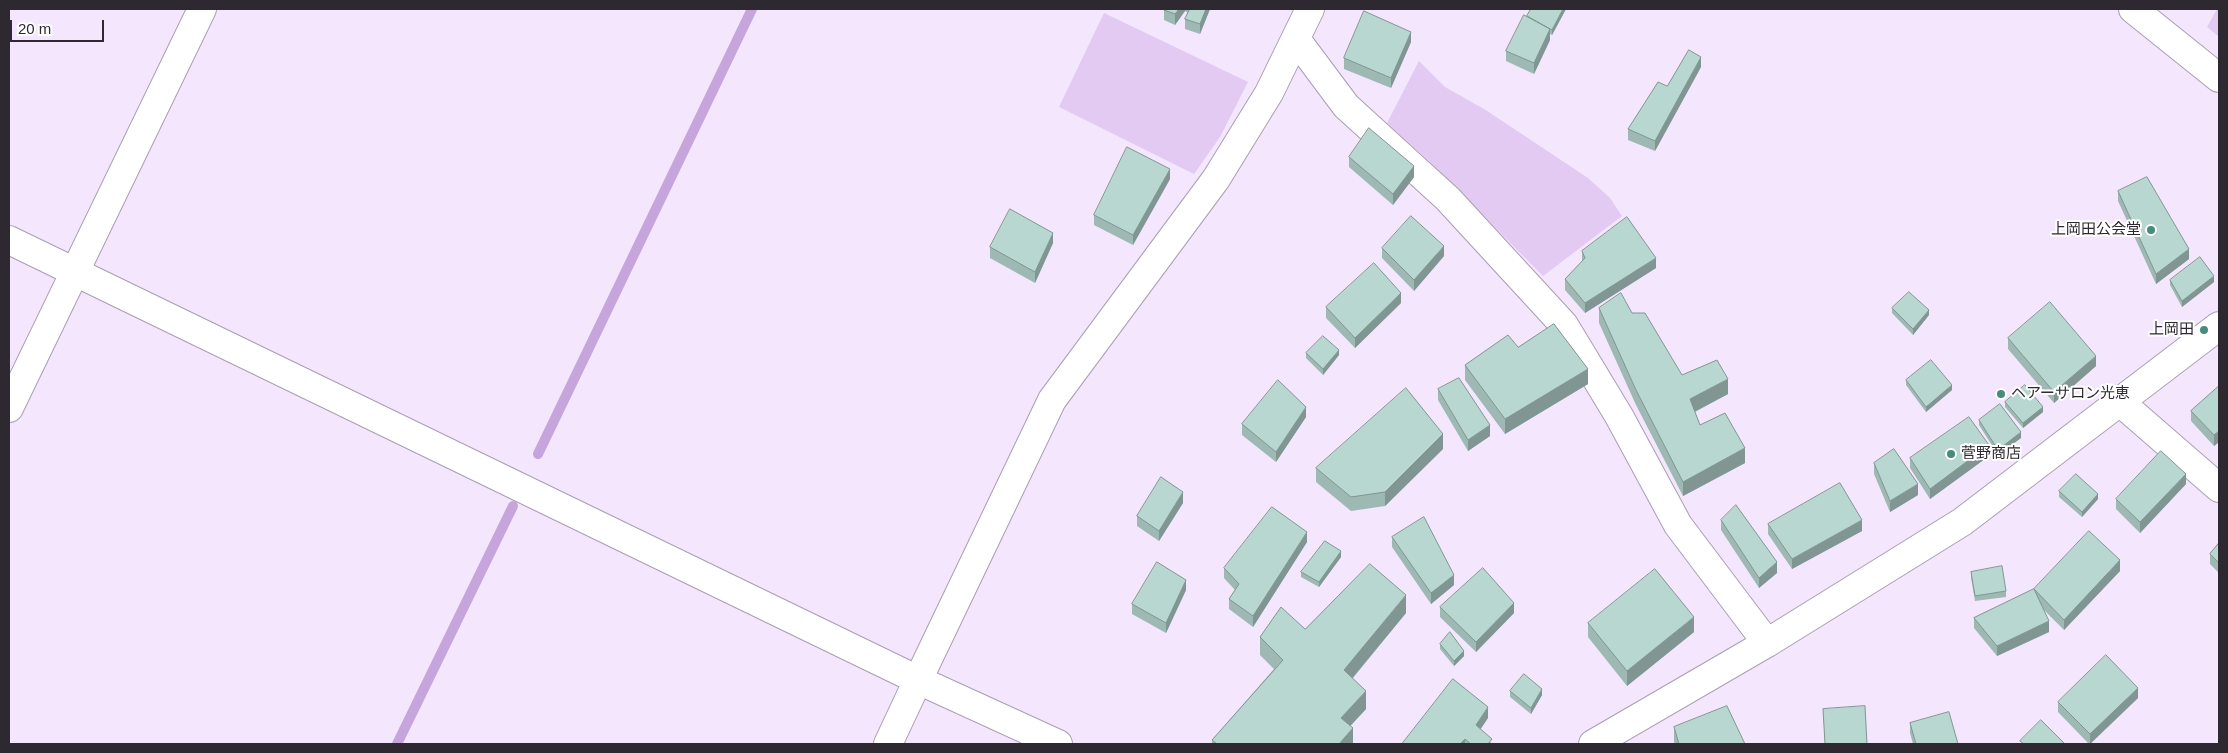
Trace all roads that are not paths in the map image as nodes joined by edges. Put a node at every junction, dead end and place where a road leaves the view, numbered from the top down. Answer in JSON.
{"nodes":[{"id":1,"x":202,"y":9,"type":"edge"},
{"id":2,"x":1310,"y":9,"type":"edge"},
{"id":3,"x":2133,"y":9,"type":"edge"},
{"id":4,"x":1296,"y":39,"type":"junction"},
{"id":5,"x":2219,"y":78,"type":"edge"},
{"id":6,"x":9,"y":240,"type":"edge"},
{"id":7,"x":74,"y":272,"type":"junction"},
{"id":8,"x":2219,"y":326,"type":"edge"},
{"id":9,"x":2120,"y":402,"type":"junction"},
{"id":10,"x":9,"y":408,"type":"edge"},
{"id":11,"x":2219,"y":488,"type":"edge"},
{"id":12,"x":1767,"y":643,"type":"junction"},
{"id":13,"x":918,"y":680,"type":"junction"},
{"id":14,"x":888,"y":744,"type":"edge"},
{"id":15,"x":1058,"y":744,"type":"edge"},
{"id":16,"x":1594,"y":744,"type":"edge"}],
"edges":[{"from":1,"to":7,"type":"street"},
{"from":2,"to":4,"type":"street"},
{"from":3,"to":5,"type":"street"},
{"from":4,"to":12,"type":"street"},
{"from":4,"to":13,"type":"street"},
{"from":6,"to":7,"type":"street"},
{"from":7,"to":10,"type":"street"},
{"from":7,"to":13,"type":"street"},
{"from":8,"to":9,"type":"street"},
{"from":9,"to":11,"type":"street"},
{"from":9,"to":12,"type":"street"},
{"from":12,"to":16,"type":"street"},
{"from":13,"to":14,"type":"street"},
{"from":13,"to":15,"type":"street"}]}
